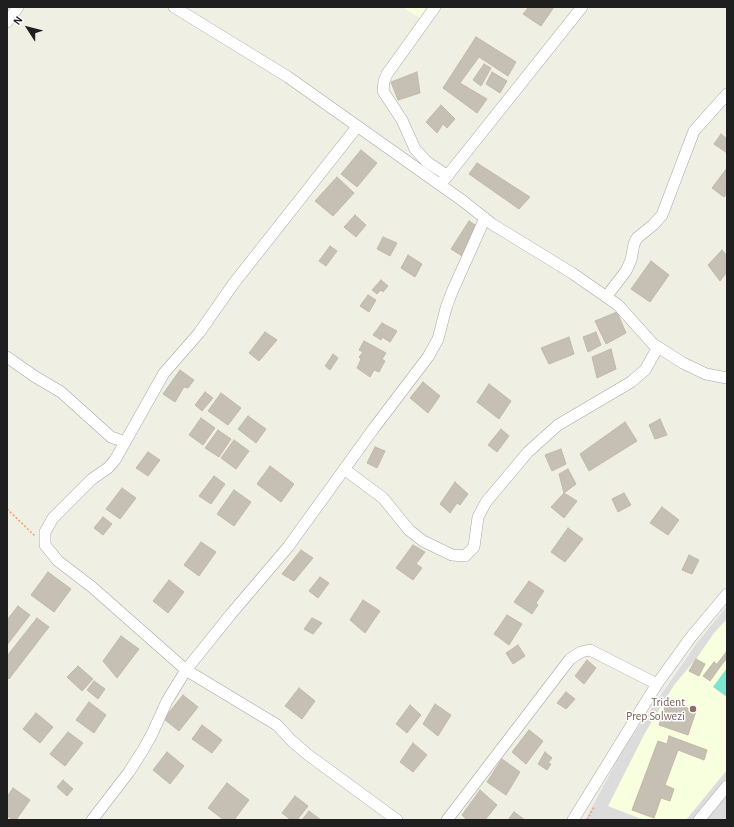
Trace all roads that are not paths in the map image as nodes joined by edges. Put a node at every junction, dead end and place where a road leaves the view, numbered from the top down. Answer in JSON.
{"nodes":[{"id":1,"x":18,"y":7,"type":"edge"},
{"id":2,"x":174,"y":7,"type":"edge"},
{"id":3,"x":435,"y":7,"type":"edge"},
{"id":4,"x":582,"y":7,"type":"edge"},
{"id":5,"x":7,"y":22,"type":"edge"},
{"id":6,"x":727,"y":94,"type":"edge"},
{"id":7,"x":357,"y":127,"type":"junction"},
{"id":8,"x":448,"y":176,"type":"junction"},
{"id":9,"x":440,"y":186,"type":"junction"},
{"id":10,"x":485,"y":218,"type":"junction"},
{"id":11,"x":606,"y":297,"type":"junction"},
{"id":12,"x":658,"y":347,"type":"junction"},
{"id":13,"x":7,"y":357,"type":"edge"},
{"id":14,"x":727,"y":378,"type":"edge"},
{"id":15,"x":125,"y":442,"type":"junction"},
{"id":16,"x":344,"y":469,"type":"junction"},
{"id":17,"x":727,"y":594,"type":"edge"},
{"id":18,"x":186,"y":670,"type":"junction"},
{"id":19,"x":657,"y":684,"type":"junction"},
{"id":20,"x":727,"y":786,"type":"edge"},
{"id":21,"x":92,"y":820,"type":"edge"},
{"id":22,"x":397,"y":820,"type":"edge"},
{"id":23,"x":447,"y":820,"type":"edge"},
{"id":24,"x":573,"y":820,"type":"edge"},
{"id":25,"x":699,"y":820,"type":"edge"}],
"edges":[{"from":1,"to":5,"type":"street"},
{"from":2,"to":7,"type":"street"},
{"from":3,"to":8,"type":"street"},
{"from":4,"to":8,"type":"street"},
{"from":6,"to":11,"type":"street"},
{"from":7,"to":9,"type":"street"},
{"from":7,"to":15,"type":"street"},
{"from":8,"to":9,"type":"street"},
{"from":9,"to":10,"type":"street"},
{"from":10,"to":11,"type":"street"},
{"from":10,"to":16,"type":"street"},
{"from":11,"to":12,"type":"street"},
{"from":12,"to":14,"type":"street"},
{"from":12,"to":16,"type":"street"},
{"from":13,"to":15,"type":"street"},
{"from":15,"to":18,"type":"street"},
{"from":16,"to":18,"type":"street"},
{"from":17,"to":19,"type":"street"},
{"from":18,"to":21,"type":"street"},
{"from":18,"to":22,"type":"street"},
{"from":19,"to":23,"type":"street"},
{"from":19,"to":24,"type":"street"},
{"from":20,"to":25,"type":"street"}]}
